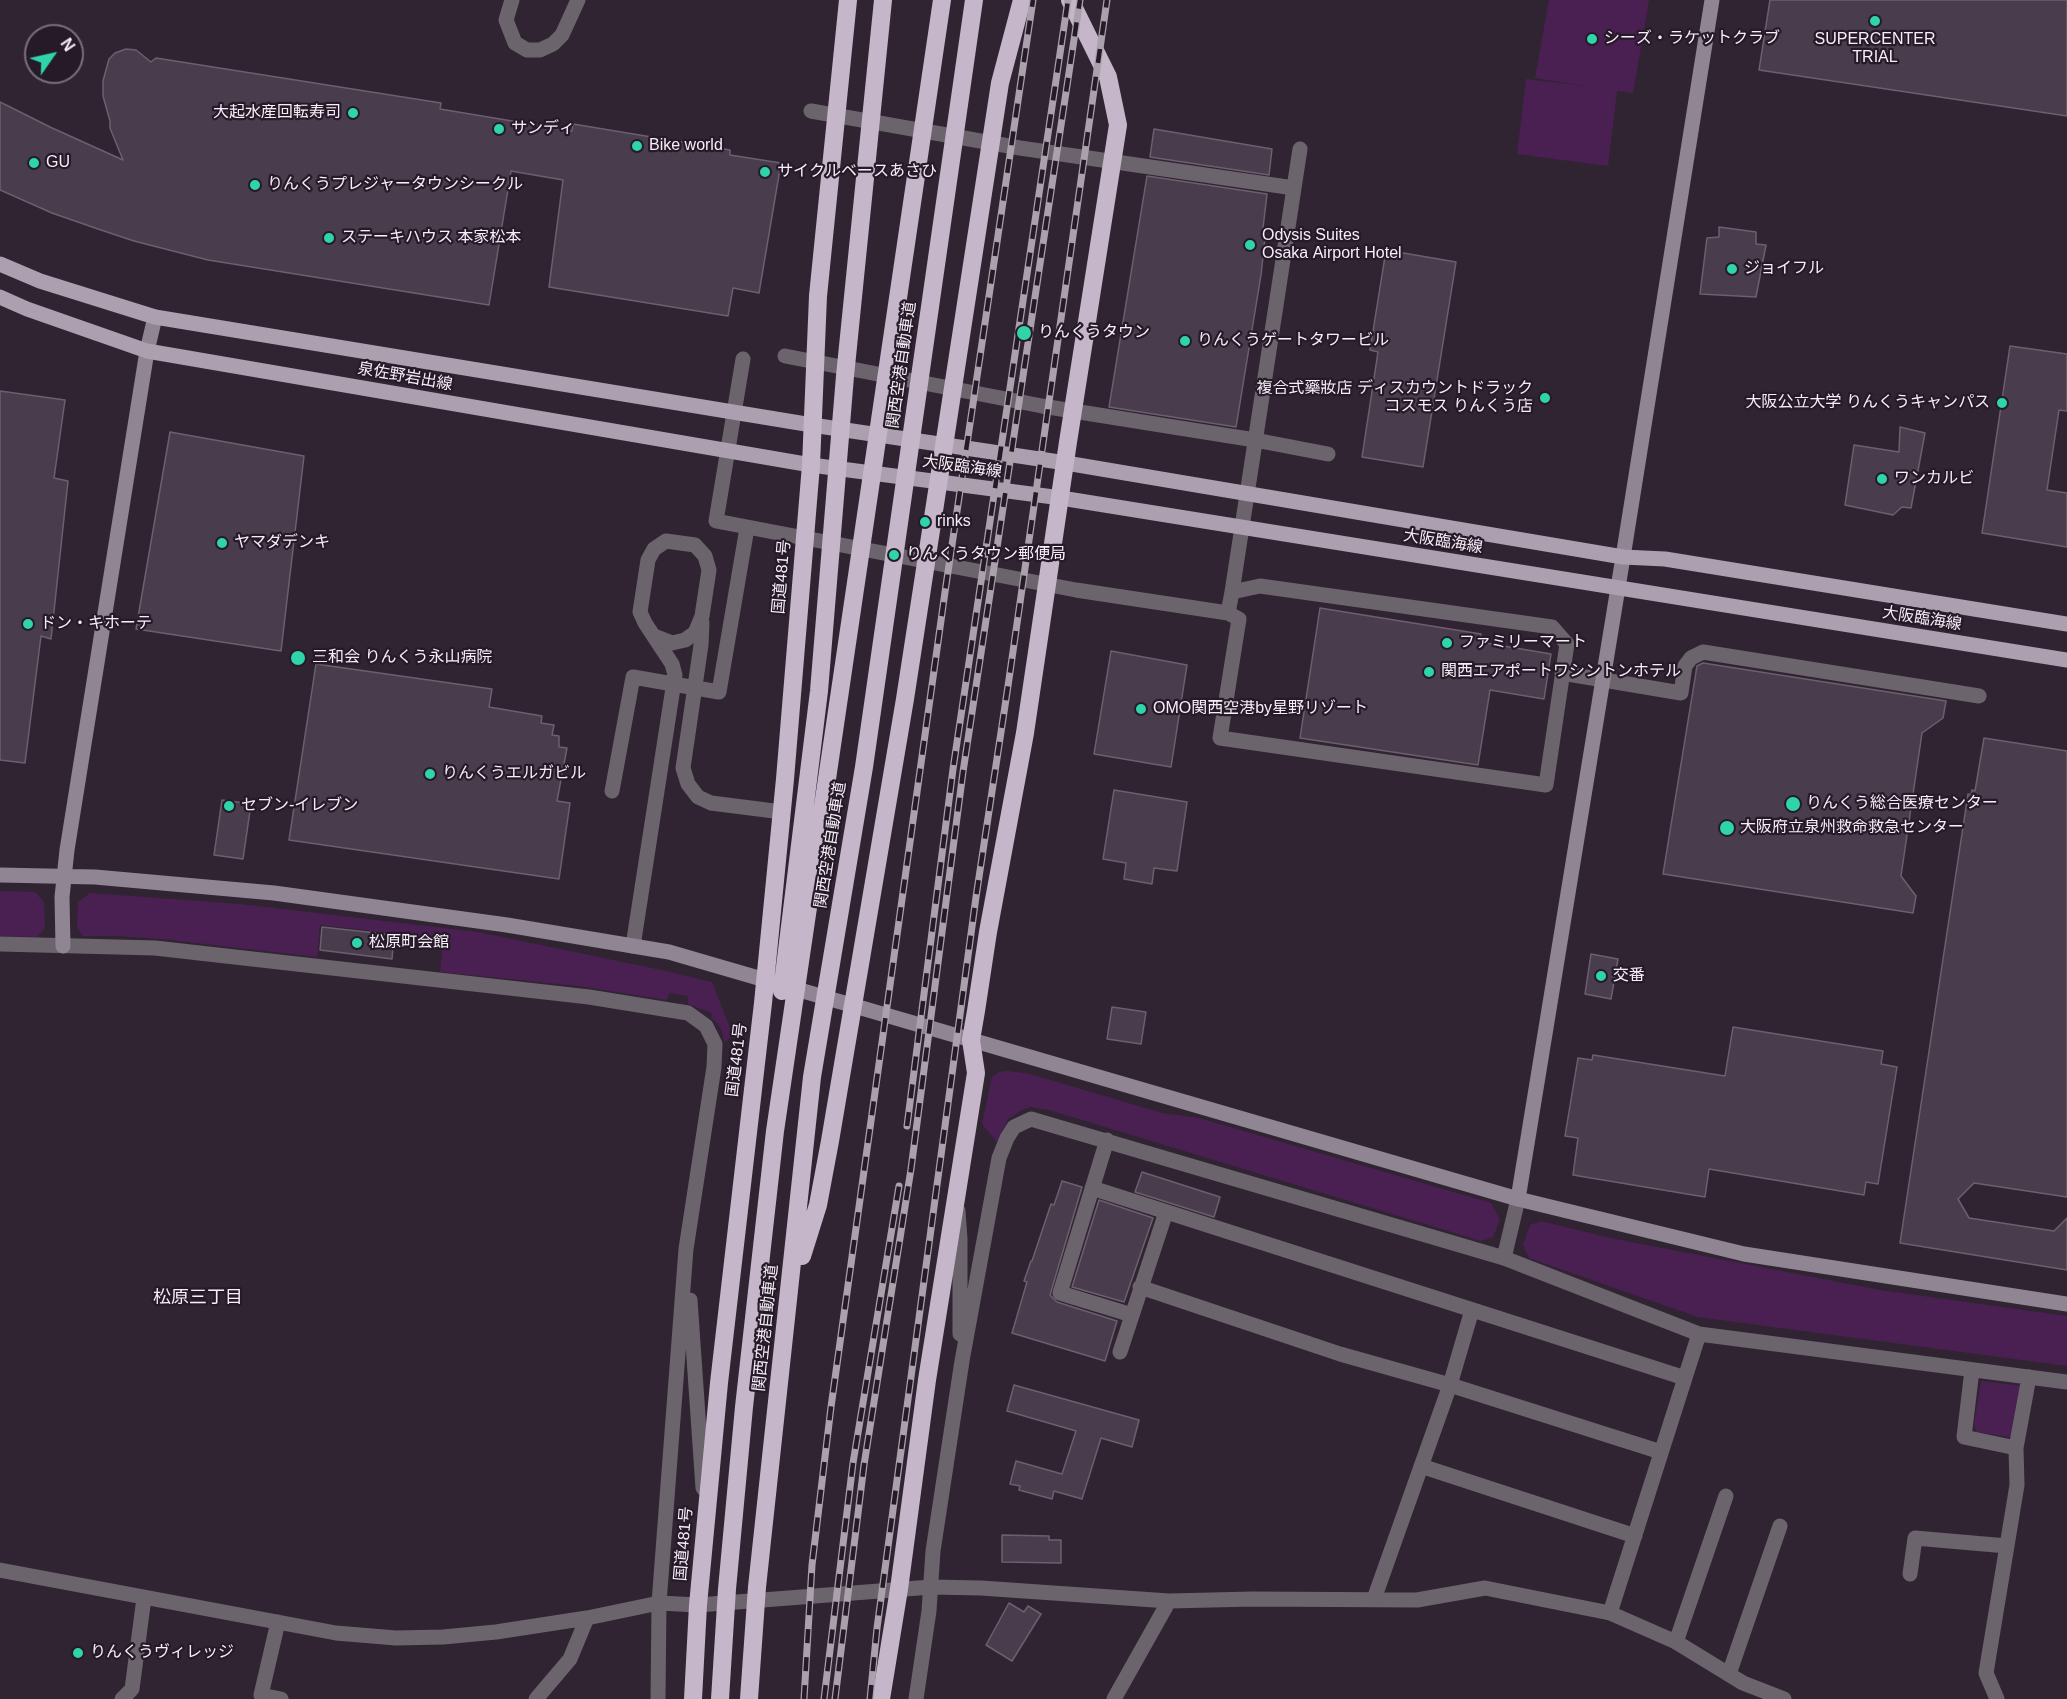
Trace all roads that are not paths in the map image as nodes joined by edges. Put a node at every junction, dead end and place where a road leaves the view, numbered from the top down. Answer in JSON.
{"nodes":[{"id":1,"x":512,"y":0,"type":"edge"},
{"id":2,"x":578,"y":0,"type":"edge"},
{"id":3,"x":883,"y":0,"type":"edge"},
{"id":4,"x":942,"y":0,"type":"edge"},
{"id":5,"x":974,"y":0,"type":"edge"},
{"id":6,"x":1022,"y":0,"type":"edge"},
{"id":7,"x":1070,"y":0,"type":"edge"},
{"id":8,"x":1712,"y":0,"type":"edge"},
{"id":9,"x":846,"y":9,"type":"edge"},
{"id":10,"x":811,"y":111,"type":"dead end"},
{"id":11,"x":1300,"y":149,"type":"dead end"},
{"id":12,"x":1294,"y":188,"type":"junction"},
{"id":13,"x":0,"y":264,"type":"edge"},
{"id":14,"x":0,"y":297,"type":"edge"},
{"id":15,"x":155,"y":316,"type":"junction"},
{"id":16,"x":147,"y":351,"type":"junction"},
{"id":17,"x":785,"y":356,"type":"dead end"},
{"id":18,"x":743,"y":358,"type":"dead end"},
{"id":19,"x":812,"y":425,"type":"junction"},
{"id":20,"x":1255,"y":440,"type":"junction"},
{"id":21,"x":1328,"y":454,"type":"dead end"},
{"id":22,"x":1066,"y":463,"type":"junction"},
{"id":23,"x":811,"y":465,"type":"junction"},
{"id":24,"x":1061,"y":498,"type":"junction"},
{"id":25,"x":747,"y":528,"type":"junction"},
{"id":26,"x":1623,"y":557,"type":"junction"},
{"id":27,"x":1618,"y":588,"type":"junction"},
{"id":28,"x":1232,"y":592,"type":"junction"},
{"id":29,"x":1228,"y":613,"type":"junction"},
{"id":30,"x":702,"y":616,"type":"junction"},
{"id":31,"x":2067,"y":624,"type":"edge"},
{"id":32,"x":654,"y":636,"type":"junction"},
{"id":33,"x":2067,"y":660,"type":"edge"},
{"id":34,"x":1562,"y":673,"type":"junction"},
{"id":35,"x":1979,"y":696,"type":"dead end"},
{"id":36,"x":612,"y":791,"type":"dead end"},
{"id":37,"x":782,"y":812,"type":"junction"},
{"id":38,"x":0,"y":875,"type":"edge"},
{"id":39,"x":65,"y":876,"type":"junction"},
{"id":40,"x":0,"y":944,"type":"edge"},
{"id":41,"x":63,"y":946,"type":"junction"},
{"id":42,"x":633,"y":946,"type":"junction"},
{"id":43,"x":765,"y":979,"type":"junction"},
{"id":44,"x":971,"y":1040,"type":"junction"},
{"id":45,"x":775,"y":1131,"type":"junction"},
{"id":46,"x":1107,"y":1140,"type":"junction"},
{"id":47,"x":1092,"y":1188,"type":"junction"},
{"id":48,"x":957,"y":1190,"type":"junction"},
{"id":49,"x":1518,"y":1200,"type":"junction"},
{"id":50,"x":1166,"y":1212,"type":"junction"},
{"id":51,"x":686,"y":1249,"type":"junction"},
{"id":52,"x":1504,"y":1258,"type":"junction"},
{"id":53,"x":1140,"y":1287,"type":"junction"},
{"id":54,"x":790,"y":1297,"type":"junction"},
{"id":55,"x":2067,"y":1304,"type":"edge"},
{"id":56,"x":1472,"y":1310,"type":"junction"},
{"id":57,"x":1132,"y":1315,"type":"junction"},
{"id":58,"x":1698,"y":1334,"type":"junction"},
{"id":59,"x":1120,"y":1352,"type":"dead end"},
{"id":60,"x":962,"y":1361,"type":"junction"},
{"id":61,"x":1972,"y":1370,"type":"junction"},
{"id":62,"x":2029,"y":1377,"type":"junction"},
{"id":63,"x":1685,"y":1378,"type":"junction"},
{"id":64,"x":2067,"y":1382,"type":"edge"},
{"id":65,"x":1450,"y":1385,"type":"junction"},
{"id":66,"x":2016,"y":1448,"type":"junction"},
{"id":67,"x":1661,"y":1452,"type":"junction"},
{"id":68,"x":1421,"y":1466,"type":"junction"},
{"id":69,"x":1726,"y":1496,"type":"dead end"},
{"id":70,"x":706,"y":1522,"type":"junction"},
{"id":71,"x":1780,"y":1526,"type":"dead end"},
{"id":72,"x":1635,"y":1536,"type":"junction"},
{"id":73,"x":2007,"y":1546,"type":"junction"},
{"id":74,"x":0,"y":1570,"type":"edge"},
{"id":75,"x":1910,"y":1574,"type":"dead end"},
{"id":76,"x":931,"y":1587,"type":"junction"},
{"id":77,"x":899,"y":1589,"type":"junction"},
{"id":78,"x":144,"y":1598,"type":"junction"},
{"id":79,"x":1374,"y":1599,"type":"junction"},
{"id":80,"x":1169,"y":1601,"type":"junction"},
{"id":81,"x":659,"y":1603,"type":"junction"},
{"id":82,"x":698,"y":1605,"type":"junction"},
{"id":83,"x":1610,"y":1613,"type":"junction"},
{"id":84,"x":587,"y":1618,"type":"junction"},
{"id":85,"x":278,"y":1622,"type":"junction"},
{"id":86,"x":1676,"y":1642,"type":"junction"},
{"id":87,"x":1729,"y":1674,"type":"junction"},
{"id":88,"x":123,"y":1699,"type":"edge"},
{"id":89,"x":281,"y":1699,"type":"edge"},
{"id":90,"x":536,"y":1699,"type":"edge"},
{"id":91,"x":658,"y":1699,"type":"edge"},
{"id":92,"x":693,"y":1699,"type":"edge"},
{"id":93,"x":720,"y":1699,"type":"edge"},
{"id":94,"x":748,"y":1699,"type":"edge"},
{"id":95,"x":881,"y":1699,"type":"edge"},
{"id":96,"x":916,"y":1699,"type":"edge"},
{"id":97,"x":1114,"y":1699,"type":"edge"},
{"id":98,"x":1784,"y":1699,"type":"edge"},
{"id":99,"x":1997,"y":1699,"type":"edge"}],
"edges":[{"from":1,"to":2,"type":"street"},
{"from":3,"to":45,"type":"highway"},
{"from":4,"to":45,"type":"highway","name":"関西空港自動車道"},
{"from":5,"to":54,"type":"highway","name":"関西空港自動車道"},
{"from":6,"to":54,"type":"highway"},
{"from":7,"to":22,"type":"highway"},
{"from":8,"to":26,"type":"street"},
{"from":9,"to":19,"type":"highway","name":"国道481号"},
{"from":10,"to":12,"type":"street"},
{"from":11,"to":12,"type":"street"},
{"from":12,"to":20,"type":"street"},
{"from":13,"to":15,"type":"main road","name":"泉佐野岩出線"},
{"from":14,"to":16,"type":"main road","name":"泉佐野岩出線"},
{"from":15,"to":16,"type":"street"},
{"from":15,"to":19,"type":"main road","name":"泉佐野岩出線"},
{"from":16,"to":23,"type":"main road","name":"泉佐野岩出線"},
{"from":16,"to":39,"type":"street"},
{"from":17,"to":20,"type":"street"},
{"from":18,"to":25,"type":"street"},
{"from":19,"to":22,"type":"main road","name":"大阪臨海線"},
{"from":19,"to":23,"type":"highway","name":"国道481号"},
{"from":20,"to":21,"type":"street"},
{"from":20,"to":28,"type":"street"},
{"from":22,"to":24,"type":"highway"},
{"from":22,"to":26,"type":"main road","name":"大阪臨海線"},
{"from":23,"to":24,"type":"main road","name":"大阪臨海線"},
{"from":23,"to":37,"type":"highway","name":"国道481号"},
{"from":24,"to":27,"type":"main road","name":"大阪臨海線"},
{"from":24,"to":44,"type":"highway"},
{"from":25,"to":29,"type":"street"},
{"from":25,"to":36,"type":"street"},
{"from":26,"to":27,"type":"street"},
{"from":26,"to":31,"type":"main road","name":"大阪臨海線"},
{"from":27,"to":33,"type":"main road","name":"大阪臨海線"},
{"from":27,"to":49,"type":"street"},
{"from":28,"to":29,"type":"street"},
{"from":28,"to":34,"type":"street"},
{"from":29,"to":34,"type":"street"},
{"from":30,"to":32,"type":"street"},
{"from":30,"to":32,"type":"street"},
{"from":30,"to":37,"type":"street"},
{"from":32,"to":42,"type":"street"},
{"from":34,"to":35,"type":"street"},
{"from":37,"to":43,"type":"highway","name":"国道481号"},
{"from":38,"to":39,"type":"street"},
{"from":39,"to":41,"type":"street"},
{"from":39,"to":42,"type":"street"},
{"from":40,"to":41,"type":"street"},
{"from":41,"to":51,"type":"street"},
{"from":42,"to":43,"type":"street"},
{"from":43,"to":44,"type":"street"},
{"from":43,"to":70,"type":"highway","name":"国道481号"},
{"from":44,"to":48,"type":"highway"},
{"from":44,"to":49,"type":"street"},
{"from":45,"to":93,"type":"highway","name":"関西空港自動車道"},
{"from":46,"to":47,"type":"street"},
{"from":46,"to":52,"type":"street"},
{"from":46,"to":60,"type":"street"},
{"from":47,"to":50,"type":"street"},
{"from":47,"to":57,"type":"street"},
{"from":48,"to":60,"type":"street"},
{"from":48,"to":77,"type":"highway"},
{"from":49,"to":52,"type":"street"},
{"from":49,"to":55,"type":"street"},
{"from":50,"to":53,"type":"street"},
{"from":50,"to":56,"type":"street"},
{"from":51,"to":70,"type":"street"},
{"from":51,"to":81,"type":"street"},
{"from":52,"to":58,"type":"street"},
{"from":53,"to":57,"type":"street"},
{"from":53,"to":65,"type":"street"},
{"from":54,"to":94,"type":"highway","name":"関西空港自動車道"},
{"from":56,"to":63,"type":"street"},
{"from":56,"to":65,"type":"street"},
{"from":57,"to":59,"type":"street"},
{"from":58,"to":61,"type":"street"},
{"from":58,"to":63,"type":"street"},
{"from":60,"to":76,"type":"street"},
{"from":61,"to":62,"type":"street"},
{"from":61,"to":66,"type":"street"},
{"from":62,"to":64,"type":"street"},
{"from":62,"to":66,"type":"street"},
{"from":63,"to":67,"type":"street"},
{"from":65,"to":67,"type":"street"},
{"from":65,"to":68,"type":"street"},
{"from":66,"to":73,"type":"street"},
{"from":67,"to":72,"type":"street"},
{"from":68,"to":72,"type":"street"},
{"from":68,"to":79,"type":"street"},
{"from":69,"to":86,"type":"street"},
{"from":70,"to":82,"type":"highway","name":"国道481号"},
{"from":71,"to":87,"type":"street"},
{"from":72,"to":83,"type":"street"},
{"from":73,"to":75,"type":"street"},
{"from":73,"to":99,"type":"street"},
{"from":74,"to":78,"type":"street"},
{"from":76,"to":77,"type":"street"},
{"from":76,"to":80,"type":"street"},
{"from":76,"to":96,"type":"street"},
{"from":77,"to":82,"type":"street"},
{"from":77,"to":95,"type":"highway"},
{"from":78,"to":85,"type":"street"},
{"from":78,"to":88,"type":"street"},
{"from":79,"to":80,"type":"street"},
{"from":79,"to":83,"type":"street"},
{"from":80,"to":97,"type":"street"},
{"from":81,"to":82,"type":"street"},
{"from":81,"to":84,"type":"street"},
{"from":81,"to":91,"type":"street"},
{"from":82,"to":92,"type":"highway","name":"国道481号"},
{"from":83,"to":86,"type":"street"},
{"from":84,"to":85,"type":"street"},
{"from":84,"to":90,"type":"street"},
{"from":85,"to":89,"type":"street"},
{"from":86,"to":87,"type":"street"},
{"from":87,"to":98,"type":"street"}]}
